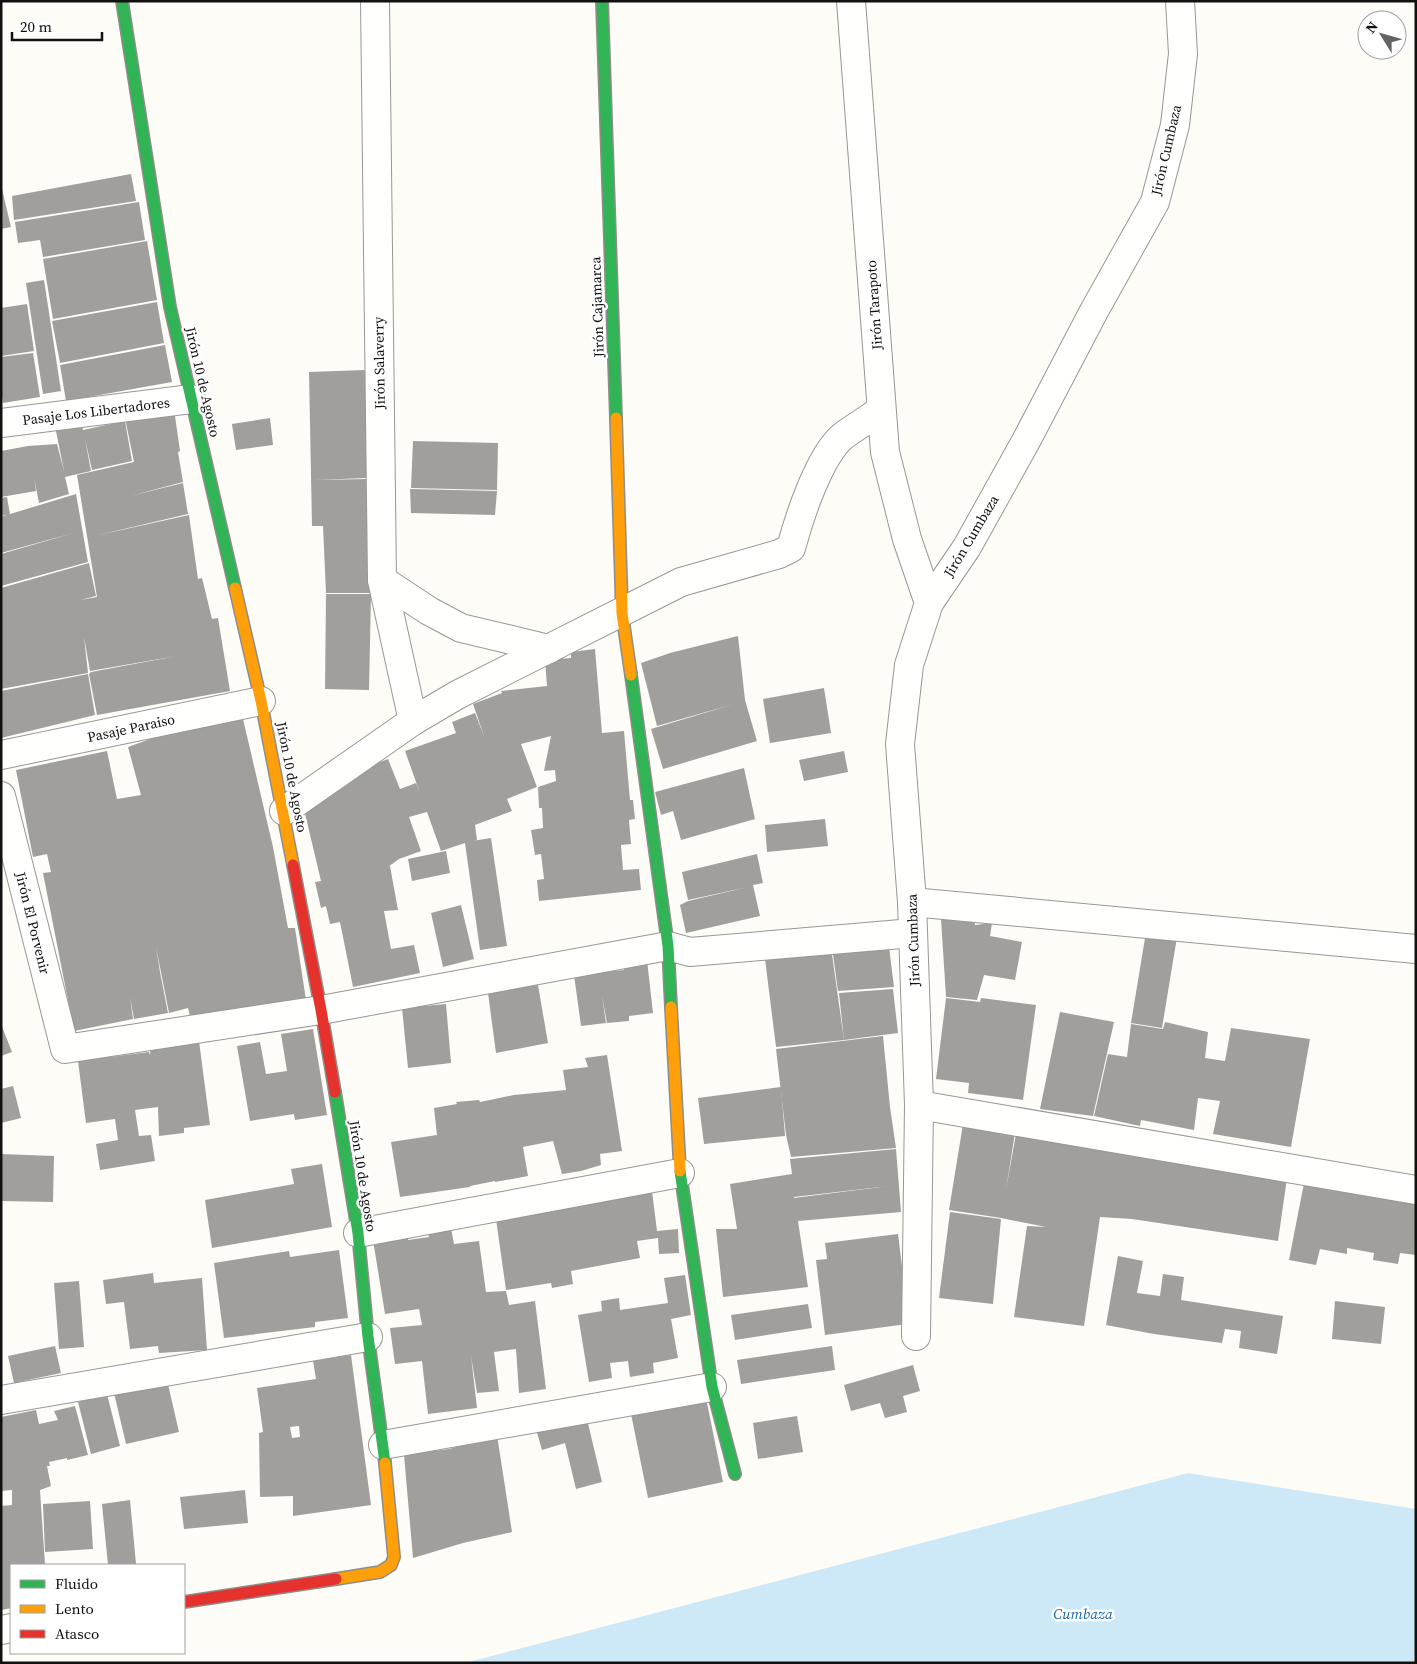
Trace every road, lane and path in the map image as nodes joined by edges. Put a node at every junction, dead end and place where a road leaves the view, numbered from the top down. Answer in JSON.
{"nodes":[{"id":1,"x":122,"y":1,"type":"edge"},
{"id":2,"x":375,"y":1,"type":"edge"},
{"id":3,"x":602,"y":1,"type":"edge"},
{"id":4,"x":851,"y":1,"type":"edge"},
{"id":5,"x":1180,"y":1,"type":"edge"},
{"id":6,"x":191,"y":398,"type":"junction"},
{"id":7,"x":881,"y":410,"type":"junction"},
{"id":8,"x":1,"y":423,"type":"edge"},
{"id":9,"x":382,"y":580,"type":"junction"},
{"id":10,"x":930,"y":603,"type":"junction"},
{"id":11,"x":622,"y":613,"type":"junction"},
{"id":12,"x":550,"y":649,"type":"junction"},
{"id":13,"x":261,"y":701,"type":"junction"},
{"id":14,"x":413,"y":721,"type":"junction"},
{"id":15,"x":1,"y":755,"type":"edge"},
{"id":16,"x":1,"y":796,"type":"edge"},
{"id":17,"x":284,"y":811,"type":"junction"},
{"id":18,"x":912,"y":902,"type":"junction"},
{"id":19,"x":913,"y":933,"type":"junction"},
{"id":20,"x":668,"y":946,"type":"junction"},
{"id":21,"x":1416,"y":950,"type":"edge"},
{"id":22,"x":321,"y":1010,"type":"junction"},
{"id":23,"x":919,"y":1105,"type":"junction"},
{"id":24,"x":680,"y":1173,"type":"junction"},
{"id":25,"x":1416,"y":1190,"type":"edge"},
{"id":26,"x":358,"y":1233,"type":"junction"},
{"id":27,"x":916,"y":1336,"type":"dead end"},
{"id":28,"x":368,"y":1337,"type":"junction"},
{"id":29,"x":712,"y":1387,"type":"junction"},
{"id":30,"x":1,"y":1400,"type":"edge"},
{"id":31,"x":383,"y":1445,"type":"junction"},
{"id":32,"x":735,"y":1474,"type":"dead end"},
{"id":33,"x":185,"y":1602,"type":"edge"}],
"edges":[{"from":1,"to":6,"type":"street","name":"Jirón 10 de Agosto"},
{"from":2,"to":9,"type":"street","name":"Jirón Salaverry"},
{"from":3,"to":11,"type":"street","name":"Jirón Cajamarca"},
{"from":4,"to":7,"type":"street","name":"Jirón Tarapoto"},
{"from":5,"to":10,"type":"street","name":"Jirón Cumbaza"},
{"from":6,"to":8,"type":"street","name":"Pasaje Los Libertadores"},
{"from":6,"to":13,"type":"street","name":"Jirón 10 de Agosto"},
{"from":7,"to":10,"type":"street","name":"Jirón Tarapoto"},
{"from":7,"to":11,"type":"street"},
{"from":9,"to":12,"type":"street"},
{"from":9,"to":14,"type":"street","name":"Jirón Salaverry"},
{"from":10,"to":18,"type":"street","name":"Jirón Cumbaza"},
{"from":11,"to":12,"type":"street"},
{"from":11,"to":20,"type":"street","name":"Jirón Cajamarca"},
{"from":12,"to":14,"type":"street"},
{"from":13,"to":15,"type":"street","name":"Pasaje Paraiso"},
{"from":13,"to":17,"type":"street","name":"Jirón 10 de Agosto"},
{"from":14,"to":17,"type":"street"},
{"from":16,"to":22,"type":"street","name":"Jirón El Porvenir"},
{"from":17,"to":22,"type":"street","name":"Jirón 10 de Agosto"},
{"from":18,"to":19,"type":"street","name":"Jirón Cumbaza"},
{"from":18,"to":21,"type":"street"},
{"from":19,"to":20,"type":"street"},
{"from":19,"to":23,"type":"street","name":"Jirón Cumbaza"},
{"from":20,"to":22,"type":"street"},
{"from":20,"to":24,"type":"street","name":"Jirón Cajamarca"},
{"from":22,"to":26,"type":"street","name":"Jirón 10 de Agosto"},
{"from":23,"to":25,"type":"street"},
{"from":23,"to":27,"type":"street","name":"Jirón Cumbaza"},
{"from":24,"to":26,"type":"street"},
{"from":24,"to":29,"type":"street","name":"Jirón Cajamarca"},
{"from":26,"to":28,"type":"street","name":"Jirón 10 de Agosto"},
{"from":28,"to":30,"type":"street"},
{"from":28,"to":31,"type":"street","name":"Jirón 10 de Agosto"},
{"from":29,"to":31,"type":"street"},
{"from":29,"to":32,"type":"street","name":"Jirón Cajamarca"},
{"from":31,"to":33,"type":"street","name":"Jirón 10 de Agosto"}]}
